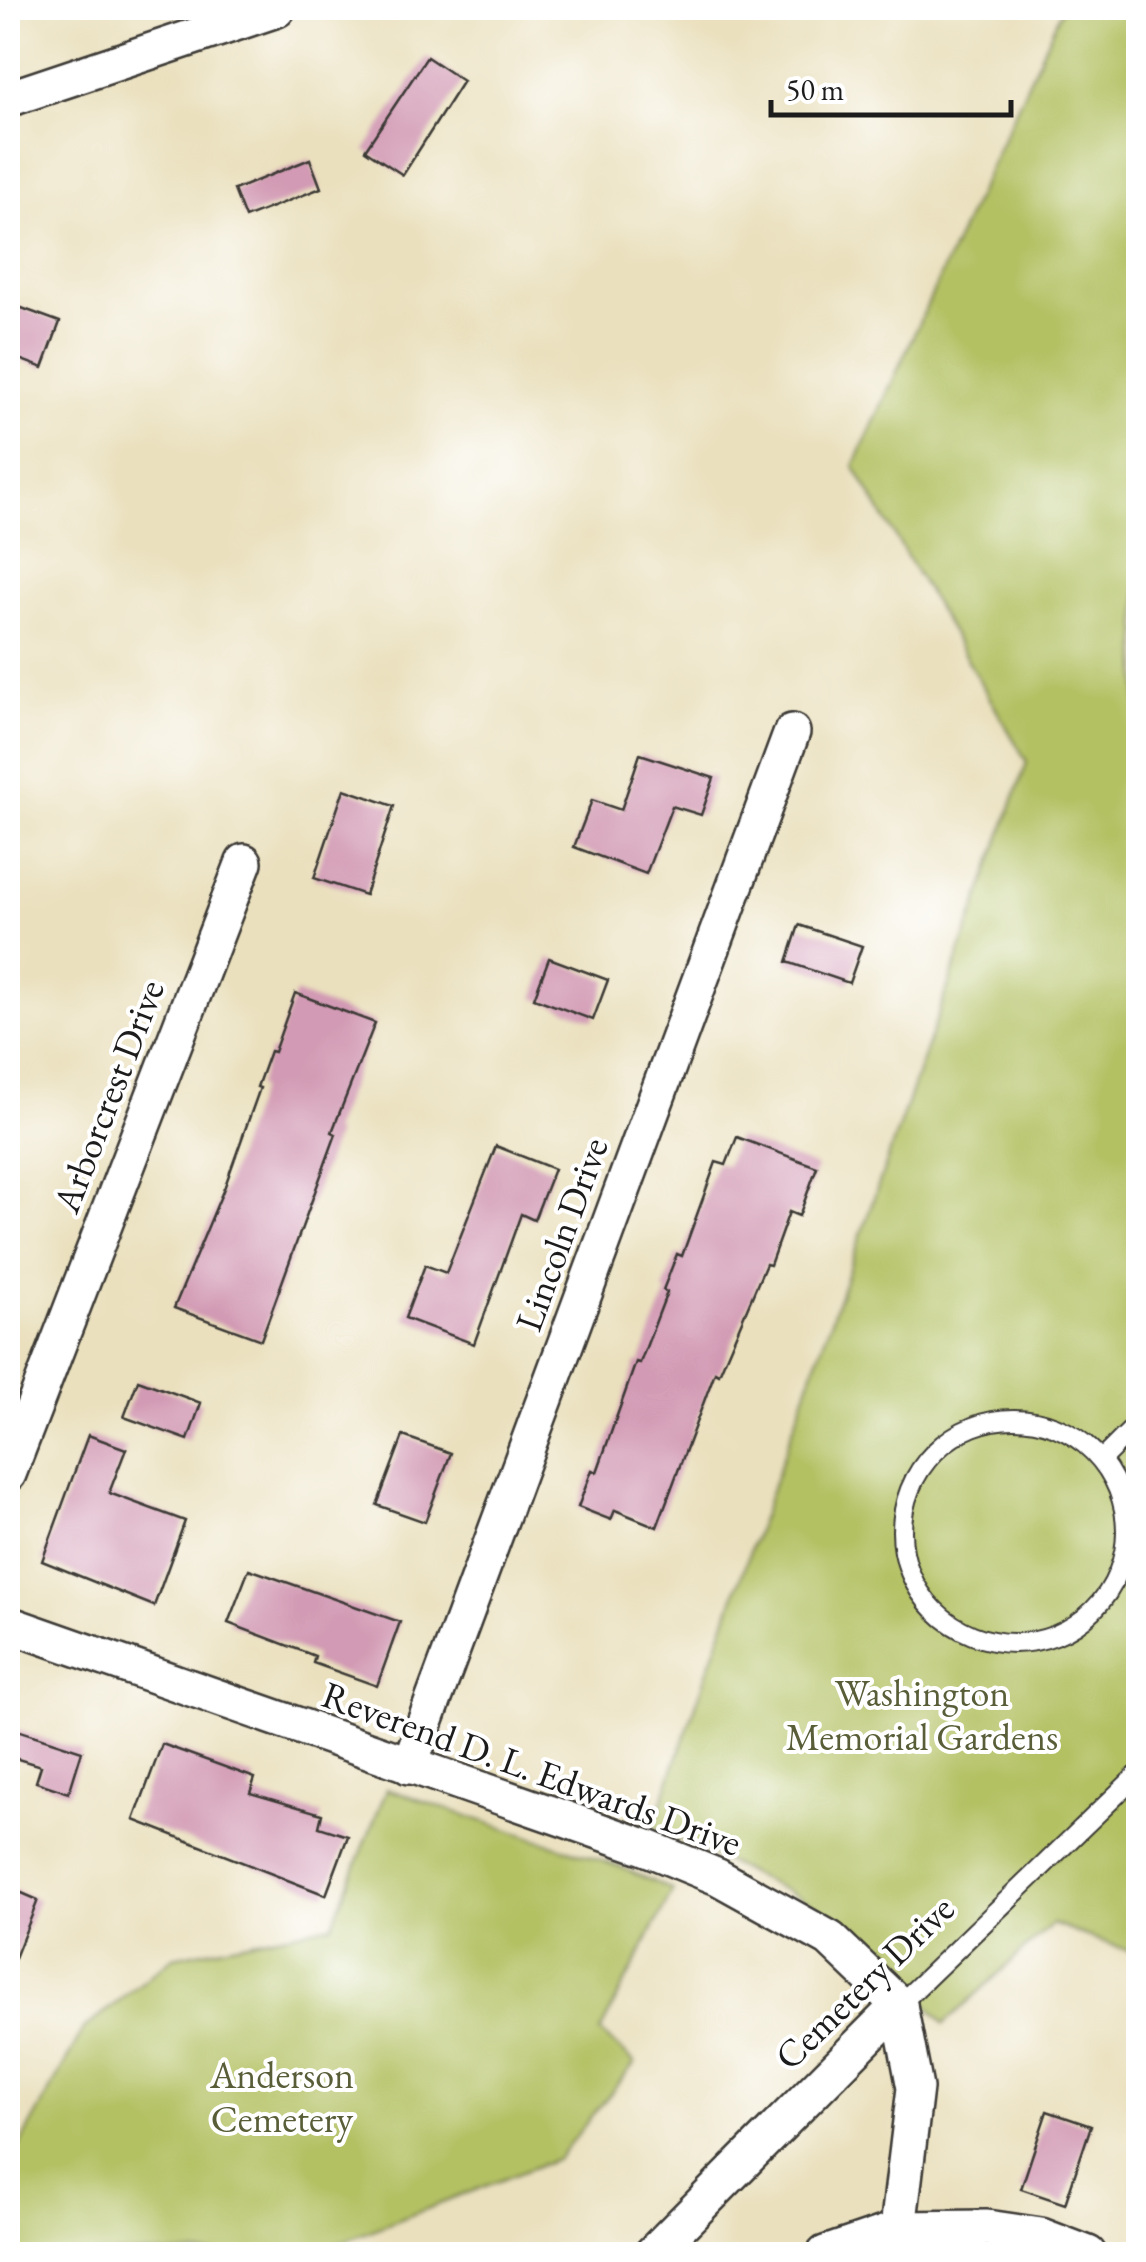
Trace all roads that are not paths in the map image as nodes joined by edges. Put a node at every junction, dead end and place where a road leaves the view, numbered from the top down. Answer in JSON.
{"nodes":[{"id":1,"x":277,"y":10,"type":"edge"},
{"id":2,"x":8,"y":99,"type":"edge"},
{"id":3,"x":792,"y":732,"type":"dead end"},
{"id":4,"x":244,"y":862,"type":"dead end"},
{"id":5,"x":1138,"y":1423,"type":"edge"},
{"id":6,"x":1102,"y":1459,"type":"junction"},
{"id":7,"x":8,"y":1474,"type":"edge"},
{"id":8,"x":8,"y":1624,"type":"edge"},
{"id":9,"x":409,"y":1766,"type":"junction"},
{"id":10,"x":1138,"y":1774,"type":"edge"},
{"id":11,"x":899,"y":2005,"type":"junction"},
{"id":12,"x":898,"y":2229,"type":"junction"},
{"id":13,"x":652,"y":2254,"type":"edge"},
{"id":14,"x":825,"y":2254,"type":"edge"},
{"id":15,"x":1088,"y":2254,"type":"edge"}],
"edges":[{"from":1,"to":2,"type":"street"},
{"from":3,"to":9,"type":"street","name":"Lincoln Drive"},
{"from":4,"to":7,"type":"street","name":"Arborcrest Drive"},
{"from":5,"to":6,"type":"lane"},
{"from":6,"to":6,"type":"lane"},
{"from":8,"to":9,"type":"street","name":"Reverend D. L. Edwards Drive"},
{"from":9,"to":11,"type":"street","name":"Reverend D. L. Edwards Drive"},
{"from":10,"to":11,"type":"lane","name":"Cemetery Drive"},
{"from":11,"to":12,"type":"street"},
{"from":11,"to":13,"type":"street","name":"Cemetery Drive"},
{"from":12,"to":14,"type":"street"},
{"from":12,"to":15,"type":"street"}]}
